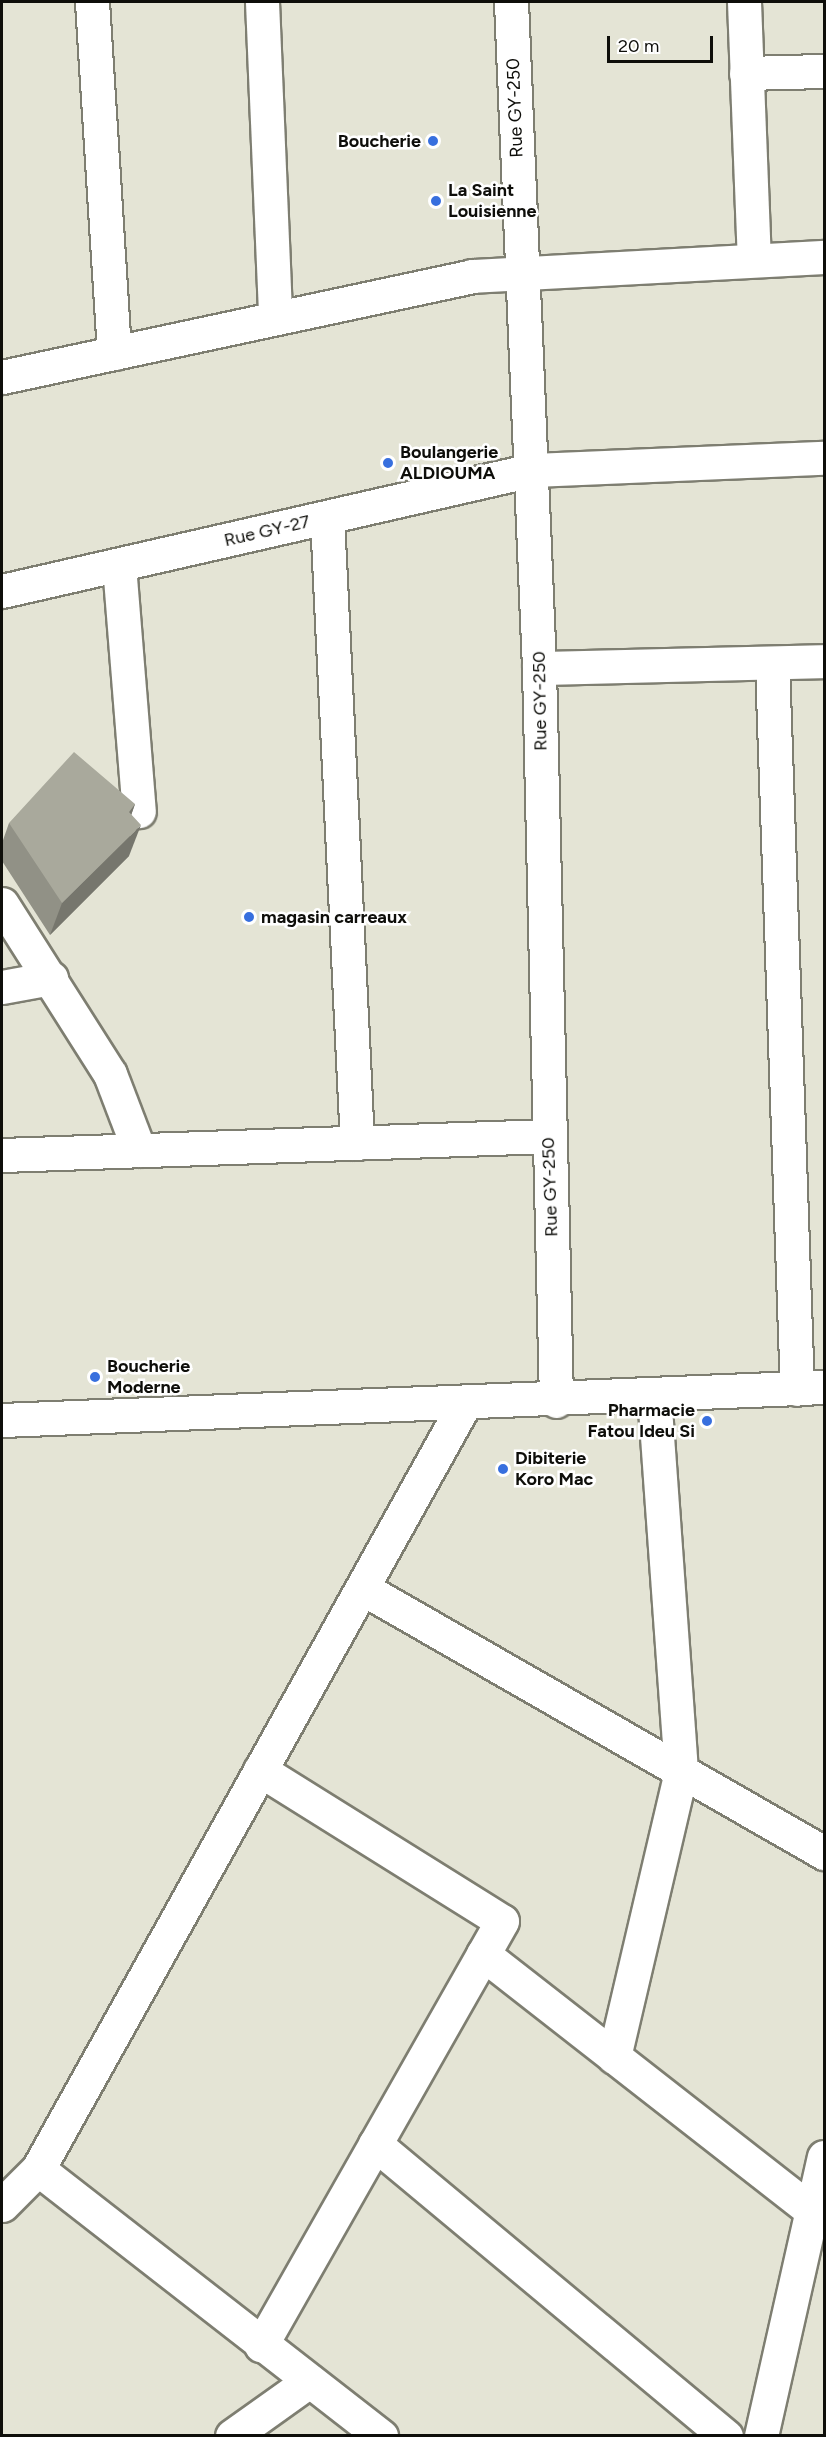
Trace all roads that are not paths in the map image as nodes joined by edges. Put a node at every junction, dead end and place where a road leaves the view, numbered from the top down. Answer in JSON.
{"nodes":[{"id":1,"x":92,"y":2,"type":"edge"},
{"id":2,"x":262,"y":2,"type":"edge"},
{"id":3,"x":511,"y":2,"type":"edge"},
{"id":4,"x":744,"y":2,"type":"edge"},
{"id":5,"x":825,"y":71,"type":"edge"},
{"id":6,"x":746,"y":73,"type":"junction"},
{"id":7,"x":825,"y":257,"type":"edge"},
{"id":8,"x":754,"y":258,"type":"junction"},
{"id":9,"x":522,"y":272,"type":"junction"},
{"id":10,"x":275,"y":317,"type":"junction"},
{"id":11,"x":114,"y":353,"type":"junction"},
{"id":12,"x":2,"y":377,"type":"edge"},
{"id":13,"x":825,"y":458,"type":"edge"},
{"id":14,"x":532,"y":470,"type":"junction"},
{"id":15,"x":327,"y":518,"type":"junction"},
{"id":16,"x":119,"y":565,"type":"junction"},
{"id":17,"x":2,"y":591,"type":"edge"},
{"id":18,"x":825,"y":661,"type":"edge"},
{"id":19,"x":772,"y":664,"type":"junction"},
{"id":20,"x":539,"y":668,"type":"junction"},
{"id":21,"x":139,"y":811,"type":"dead end"},
{"id":22,"x":2,"y":904,"type":"edge"},
{"id":23,"x":51,"y":978,"type":"junction"},
{"id":24,"x":2,"y":987,"type":"edge"},
{"id":25,"x":549,"y":1136,"type":"junction"},
{"id":26,"x":357,"y":1143,"type":"junction"},
{"id":27,"x":139,"y":1150,"type":"junction"},
{"id":28,"x":2,"y":1155,"type":"edge"},
{"id":29,"x":811,"y":1388,"type":"edge"},
{"id":30,"x":654,"y":1396,"type":"junction"},
{"id":31,"x":556,"y":1401,"type":"junction"},
{"id":32,"x":464,"y":1405,"type":"junction"},
{"id":33,"x":2,"y":1420,"type":"edge"},
{"id":34,"x":362,"y":1588,"type":"junction"},
{"id":35,"x":260,"y":1770,"type":"junction"},
{"id":36,"x":681,"y":1771,"type":"junction"},
{"id":37,"x":825,"y":1853,"type":"edge"},
{"id":38,"x":483,"y":1954,"type":"junction"},
{"id":39,"x":614,"y":2057,"type":"junction"},
{"id":40,"x":375,"y":2144,"type":"junction"},
{"id":41,"x":825,"y":2157,"type":"edge"},
{"id":42,"x":38,"y":2169,"type":"junction"},
{"id":43,"x":2,"y":2205,"type":"edge"},
{"id":44,"x":812,"y":2211,"type":"junction"},
{"id":45,"x":261,"y":2345,"type":"junction"},
{"id":46,"x":309,"y":2381,"type":"junction"},
{"id":47,"x":232,"y":2436,"type":"edge"},
{"id":48,"x":381,"y":2436,"type":"edge"},
{"id":49,"x":726,"y":2436,"type":"edge"},
{"id":50,"x":762,"y":2436,"type":"edge"}],
"edges":[{"from":1,"to":11,"type":"street"},
{"from":2,"to":10,"type":"street"},
{"from":3,"to":9,"type":"street","name":"Rue GY-250"},
{"from":4,"to":6,"type":"street"},
{"from":5,"to":6,"type":"street"},
{"from":6,"to":8,"type":"street"},
{"from":7,"to":8,"type":"street"},
{"from":8,"to":9,"type":"street"},
{"from":9,"to":10,"type":"street"},
{"from":9,"to":14,"type":"street","name":"Rue GY-250"},
{"from":10,"to":11,"type":"street"},
{"from":11,"to":12,"type":"street"},
{"from":13,"to":14,"type":"street","name":"Rue GY-27"},
{"from":14,"to":15,"type":"street","name":"Rue GY-27"},
{"from":14,"to":20,"type":"street","name":"Rue GY-250"},
{"from":15,"to":16,"type":"street","name":"Rue GY-27"},
{"from":15,"to":26,"type":"street"},
{"from":16,"to":17,"type":"street","name":"Rue GY-27"},
{"from":16,"to":21,"type":"street"},
{"from":18,"to":19,"type":"street"},
{"from":19,"to":20,"type":"street"},
{"from":19,"to":29,"type":"street"},
{"from":20,"to":25,"type":"street","name":"Rue GY-250"},
{"from":22,"to":23,"type":"street"},
{"from":23,"to":24,"type":"street"},
{"from":23,"to":27,"type":"street"},
{"from":25,"to":26,"type":"street"},
{"from":25,"to":31,"type":"street","name":"Rue GY-250"},
{"from":26,"to":27,"type":"street"},
{"from":27,"to":28,"type":"street"},
{"from":29,"to":30,"type":"street"},
{"from":30,"to":31,"type":"street"},
{"from":30,"to":36,"type":"street"},
{"from":31,"to":32,"type":"street"},
{"from":32,"to":33,"type":"street"},
{"from":32,"to":34,"type":"street"},
{"from":34,"to":35,"type":"street"},
{"from":34,"to":36,"type":"street"},
{"from":35,"to":38,"type":"street"},
{"from":35,"to":42,"type":"street"},
{"from":36,"to":37,"type":"street"},
{"from":36,"to":39,"type":"street"},
{"from":38,"to":39,"type":"street"},
{"from":38,"to":40,"type":"street"},
{"from":39,"to":44,"type":"street"},
{"from":40,"to":45,"type":"street"},
{"from":40,"to":49,"type":"street"},
{"from":41,"to":44,"type":"street"},
{"from":42,"to":43,"type":"street"},
{"from":42,"to":45,"type":"street"},
{"from":44,"to":50,"type":"street"},
{"from":45,"to":46,"type":"street"},
{"from":46,"to":47,"type":"street"},
{"from":46,"to":48,"type":"street"}]}
